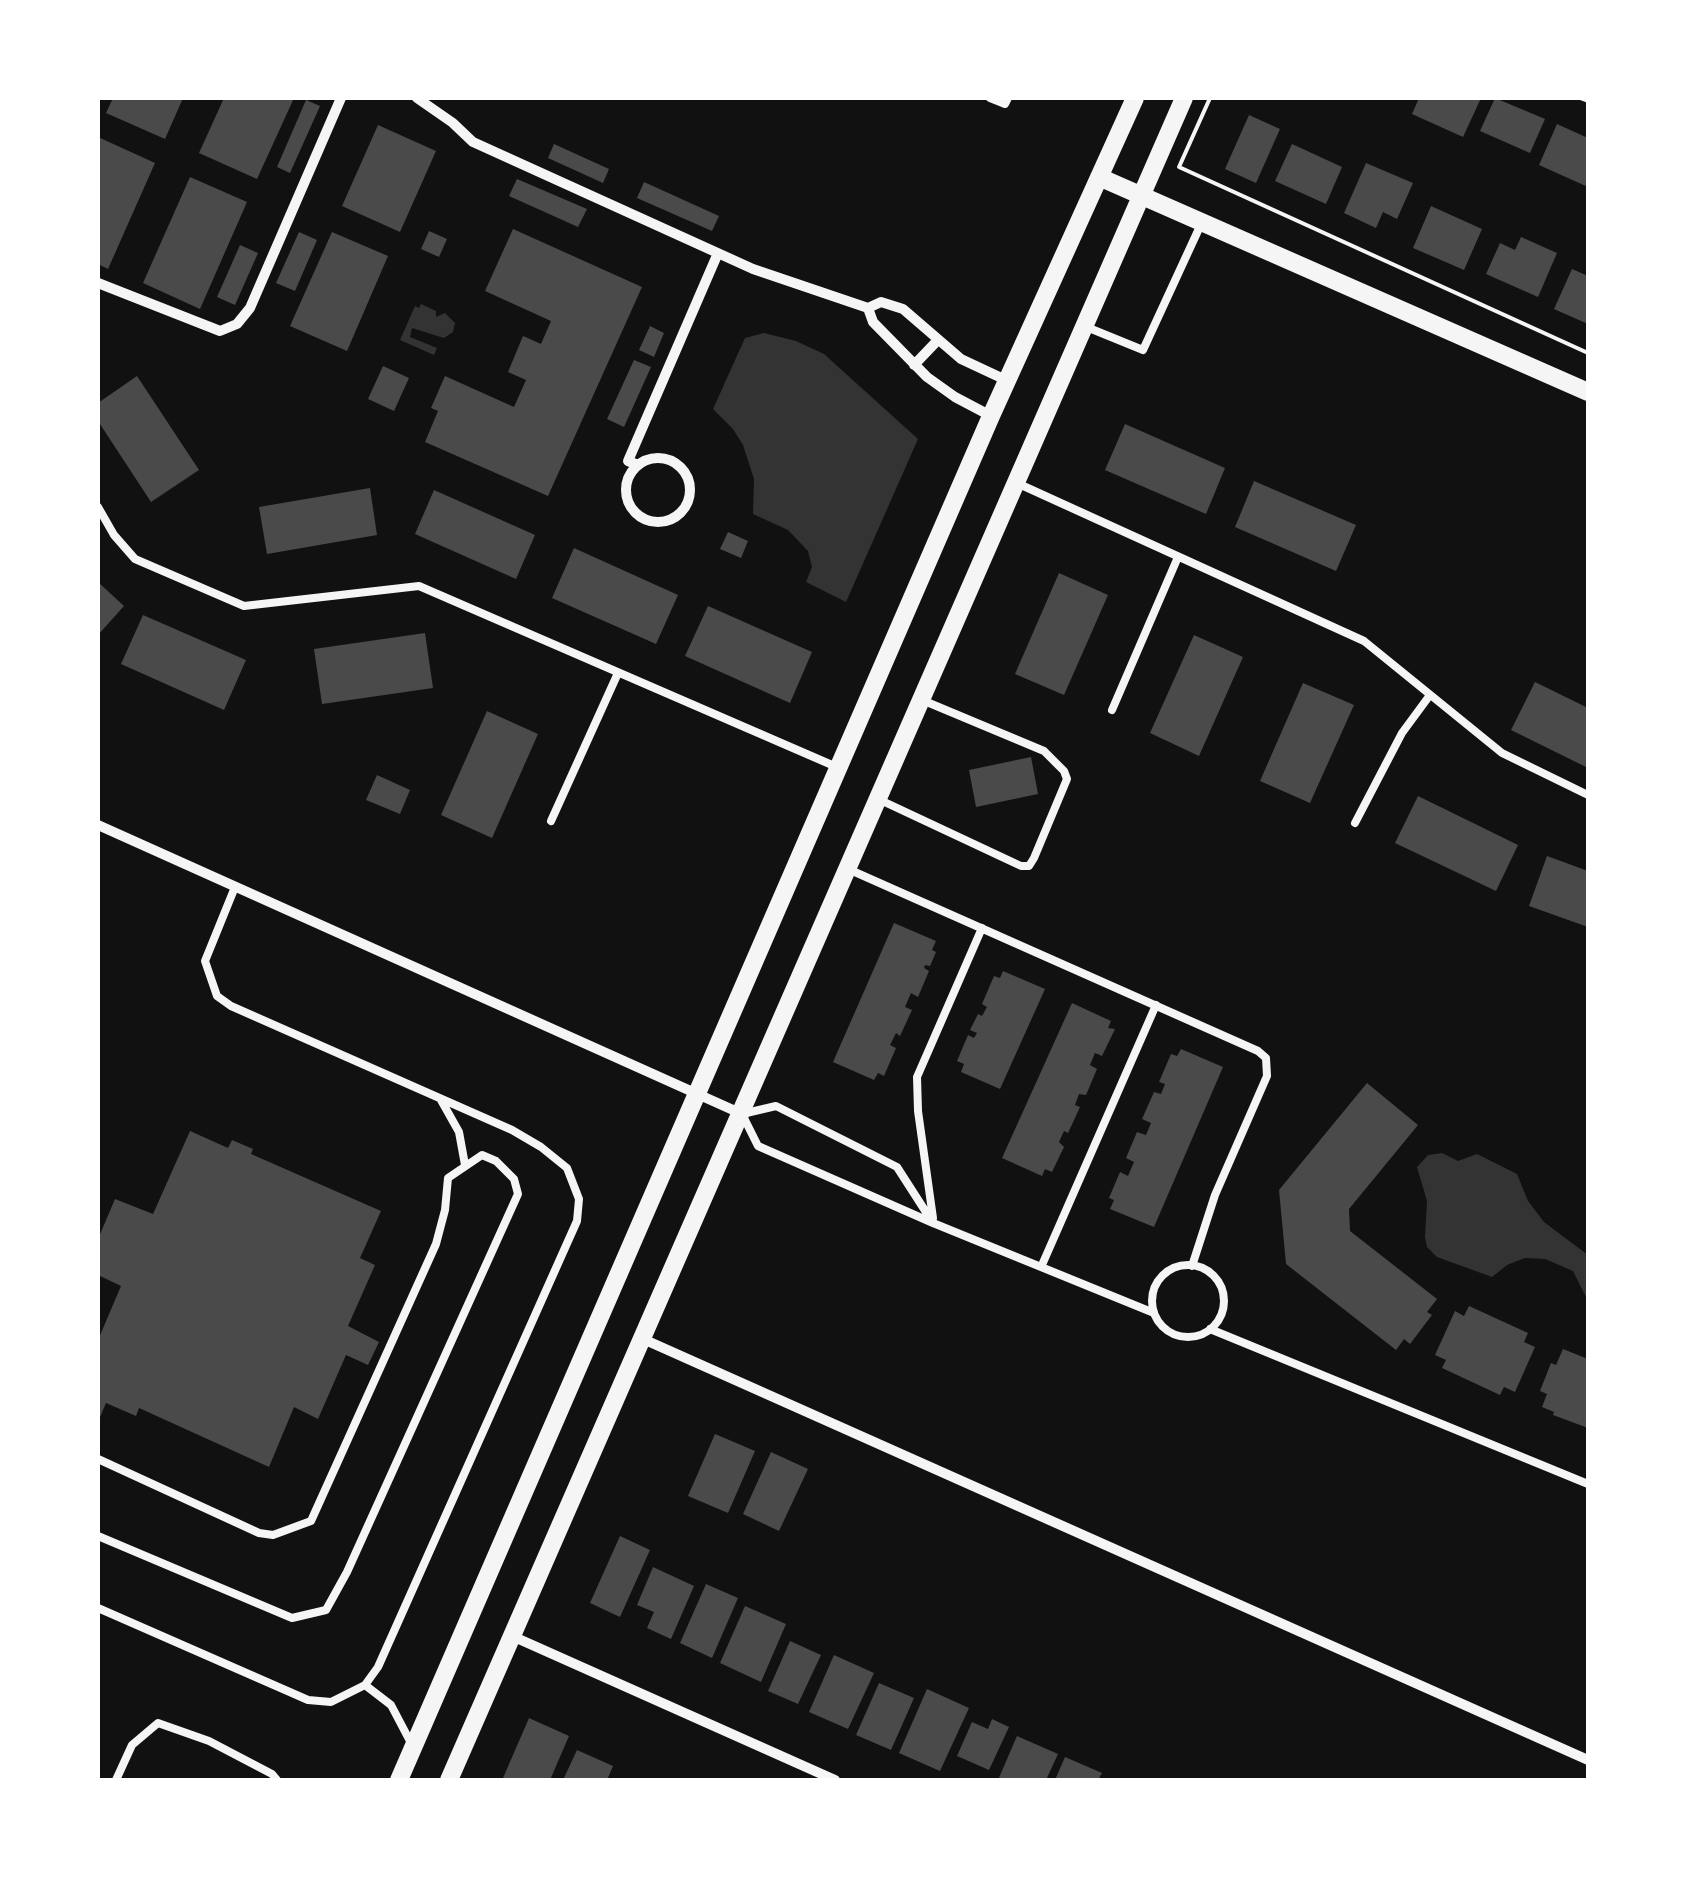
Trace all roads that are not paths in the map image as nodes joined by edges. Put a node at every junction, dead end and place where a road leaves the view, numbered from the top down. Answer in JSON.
{"nodes":[{"id":1,"x":342,"y":98,"type":"edge"},
{"id":2,"x":417,"y":98,"type":"edge"},
{"id":3,"x":990,"y":98,"type":"edge"},
{"id":4,"x":1008,"y":98,"type":"edge"},
{"id":5,"x":1135,"y":98,"type":"edge"},
{"id":6,"x":1184,"y":98,"type":"edge"},
{"id":7,"x":1099,"y":177,"type":"junction"},
{"id":8,"x":1141,"y":195,"type":"junction"},
{"id":9,"x":1202,"y":222,"type":"junction"},
{"id":10,"x":718,"y":253,"type":"junction"},
{"id":11,"x":98,"y":284,"type":"edge"},
{"id":12,"x":868,"y":308,"type":"junction"},
{"id":13,"x":1084,"y":326,"type":"junction"},
{"id":14,"x":937,"y":341,"type":"junction"},
{"id":15,"x":914,"y":366,"type":"junction"},
{"id":16,"x":1008,"y":381,"type":"junction"},
{"id":17,"x":1588,"y":392,"type":"edge"},
{"id":18,"x":991,"y":416,"type":"junction"},
{"id":19,"x":638,"y":464,"type":"junction"},
{"id":20,"x":1014,"y":482,"type":"junction"},
{"id":21,"x":98,"y":508,"type":"edge"},
{"id":22,"x":1178,"y":557,"type":"junction"},
{"id":23,"x":618,"y":672,"type":"junction"},
{"id":24,"x":1430,"y":695,"type":"junction"},
{"id":25,"x":921,"y":700,"type":"junction"},
{"id":26,"x":1112,"y":710,"type":"dead end"},
{"id":27,"x":838,"y":768,"type":"junction"},
{"id":28,"x":1588,"y":795,"type":"edge"},
{"id":29,"x":878,"y":799,"type":"junction"},
{"id":30,"x":551,"y":821,"type":"dead end"},
{"id":31,"x":1355,"y":823,"type":"dead end"},
{"id":32,"x":98,"y":825,"type":"edge"},
{"id":33,"x":848,"y":868,"type":"junction"},
{"id":34,"x":235,"y":887,"type":"junction"},
{"id":35,"x":982,"y":928,"type":"junction"},
{"id":36,"x":1156,"y":1006,"type":"junction"},
{"id":37,"x":697,"y":1094,"type":"junction"},
{"id":38,"x":441,"y":1100,"type":"junction"},
{"id":39,"x":742,"y":1114,"type":"junction"},
{"id":40,"x":465,"y":1165,"type":"junction"},
{"id":41,"x":934,"y":1222,"type":"junction"},
{"id":42,"x":1042,"y":1266,"type":"junction"},
{"id":43,"x":1192,"y":1266,"type":"junction"},
{"id":44,"x":1154,"y":1313,"type":"junction"},
{"id":45,"x":1210,"y":1330,"type":"junction"},
{"id":46,"x":642,"y":1339,"type":"junction"},
{"id":47,"x":98,"y":1459,"type":"edge"},
{"id":48,"x":1588,"y":1484,"type":"edge"},
{"id":49,"x":98,"y":1536,"type":"edge"},
{"id":50,"x":98,"y":1608,"type":"edge"},
{"id":51,"x":512,"y":1636,"type":"junction"},
{"id":52,"x":366,"y":1684,"type":"junction"},
{"id":53,"x":413,"y":1748,"type":"junction"},
{"id":54,"x":1588,"y":1760,"type":"edge"},
{"id":55,"x":116,"y":1780,"type":"edge"},
{"id":56,"x":277,"y":1780,"type":"edge"},
{"id":57,"x":399,"y":1780,"type":"edge"},
{"id":58,"x":449,"y":1780,"type":"edge"},
{"id":59,"x":834,"y":1780,"type":"edge"}],
"edges":[{"from":1,"to":11,"type":"street"},
{"from":2,"to":10,"type":"street"},
{"from":3,"to":4,"type":"lane"},
{"from":5,"to":7,"type":"street"},
{"from":6,"to":8,"type":"street"},
{"from":7,"to":8,"type":"street"},
{"from":7,"to":16,"type":"street"},
{"from":8,"to":9,"type":"street"},
{"from":8,"to":13,"type":"street"},
{"from":9,"to":13,"type":"lane"},
{"from":9,"to":17,"type":"street"},
{"from":10,"to":12,"type":"street"},
{"from":10,"to":19,"type":"street"},
{"from":12,"to":14,"type":"street"},
{"from":12,"to":15,"type":"street"},
{"from":13,"to":20,"type":"street"},
{"from":14,"to":15,"type":"street"},
{"from":14,"to":16,"type":"street"},
{"from":15,"to":18,"type":"street"},
{"from":16,"to":18,"type":"street"},
{"from":18,"to":27,"type":"street"},
{"from":19,"to":19,"type":"street"},
{"from":20,"to":22,"type":"lane"},
{"from":20,"to":25,"type":"street"},
{"from":21,"to":23,"type":"lane"},
{"from":22,"to":24,"type":"lane"},
{"from":22,"to":26,"type":"lane"},
{"from":23,"to":27,"type":"lane"},
{"from":23,"to":30,"type":"lane"},
{"from":24,"to":28,"type":"lane"},
{"from":24,"to":31,"type":"lane"},
{"from":25,"to":29,"type":"street"},
{"from":25,"to":29,"type":"lane"},
{"from":27,"to":37,"type":"street"},
{"from":29,"to":33,"type":"street"},
{"from":32,"to":34,"type":"street"},
{"from":33,"to":35,"type":"lane"},
{"from":33,"to":39,"type":"street"},
{"from":34,"to":37,"type":"street"},
{"from":34,"to":38,"type":"lane"},
{"from":35,"to":36,"type":"lane"},
{"from":35,"to":41,"type":"lane"},
{"from":36,"to":42,"type":"lane"},
{"from":36,"to":43,"type":"lane"},
{"from":37,"to":39,"type":"street"},
{"from":37,"to":53,"type":"street"},
{"from":38,"to":40,"type":"lane"},
{"from":38,"to":52,"type":"lane"},
{"from":39,"to":41,"type":"lane"},
{"from":39,"to":41,"type":"lane"},
{"from":39,"to":46,"type":"street"},
{"from":40,"to":47,"type":"lane"},
{"from":40,"to":49,"type":"lane"},
{"from":41,"to":42,"type":"lane"},
{"from":42,"to":44,"type":"lane"},
{"from":43,"to":44,"type":"lane"},
{"from":43,"to":45,"type":"lane"},
{"from":44,"to":45,"type":"lane"},
{"from":45,"to":48,"type":"lane"},
{"from":46,"to":51,"type":"street"},
{"from":46,"to":54,"type":"street"},
{"from":50,"to":52,"type":"lane"},
{"from":51,"to":58,"type":"street"},
{"from":51,"to":59,"type":"street"},
{"from":52,"to":53,"type":"lane"},
{"from":53,"to":57,"type":"street"},
{"from":55,"to":56,"type":"lane"}]}
